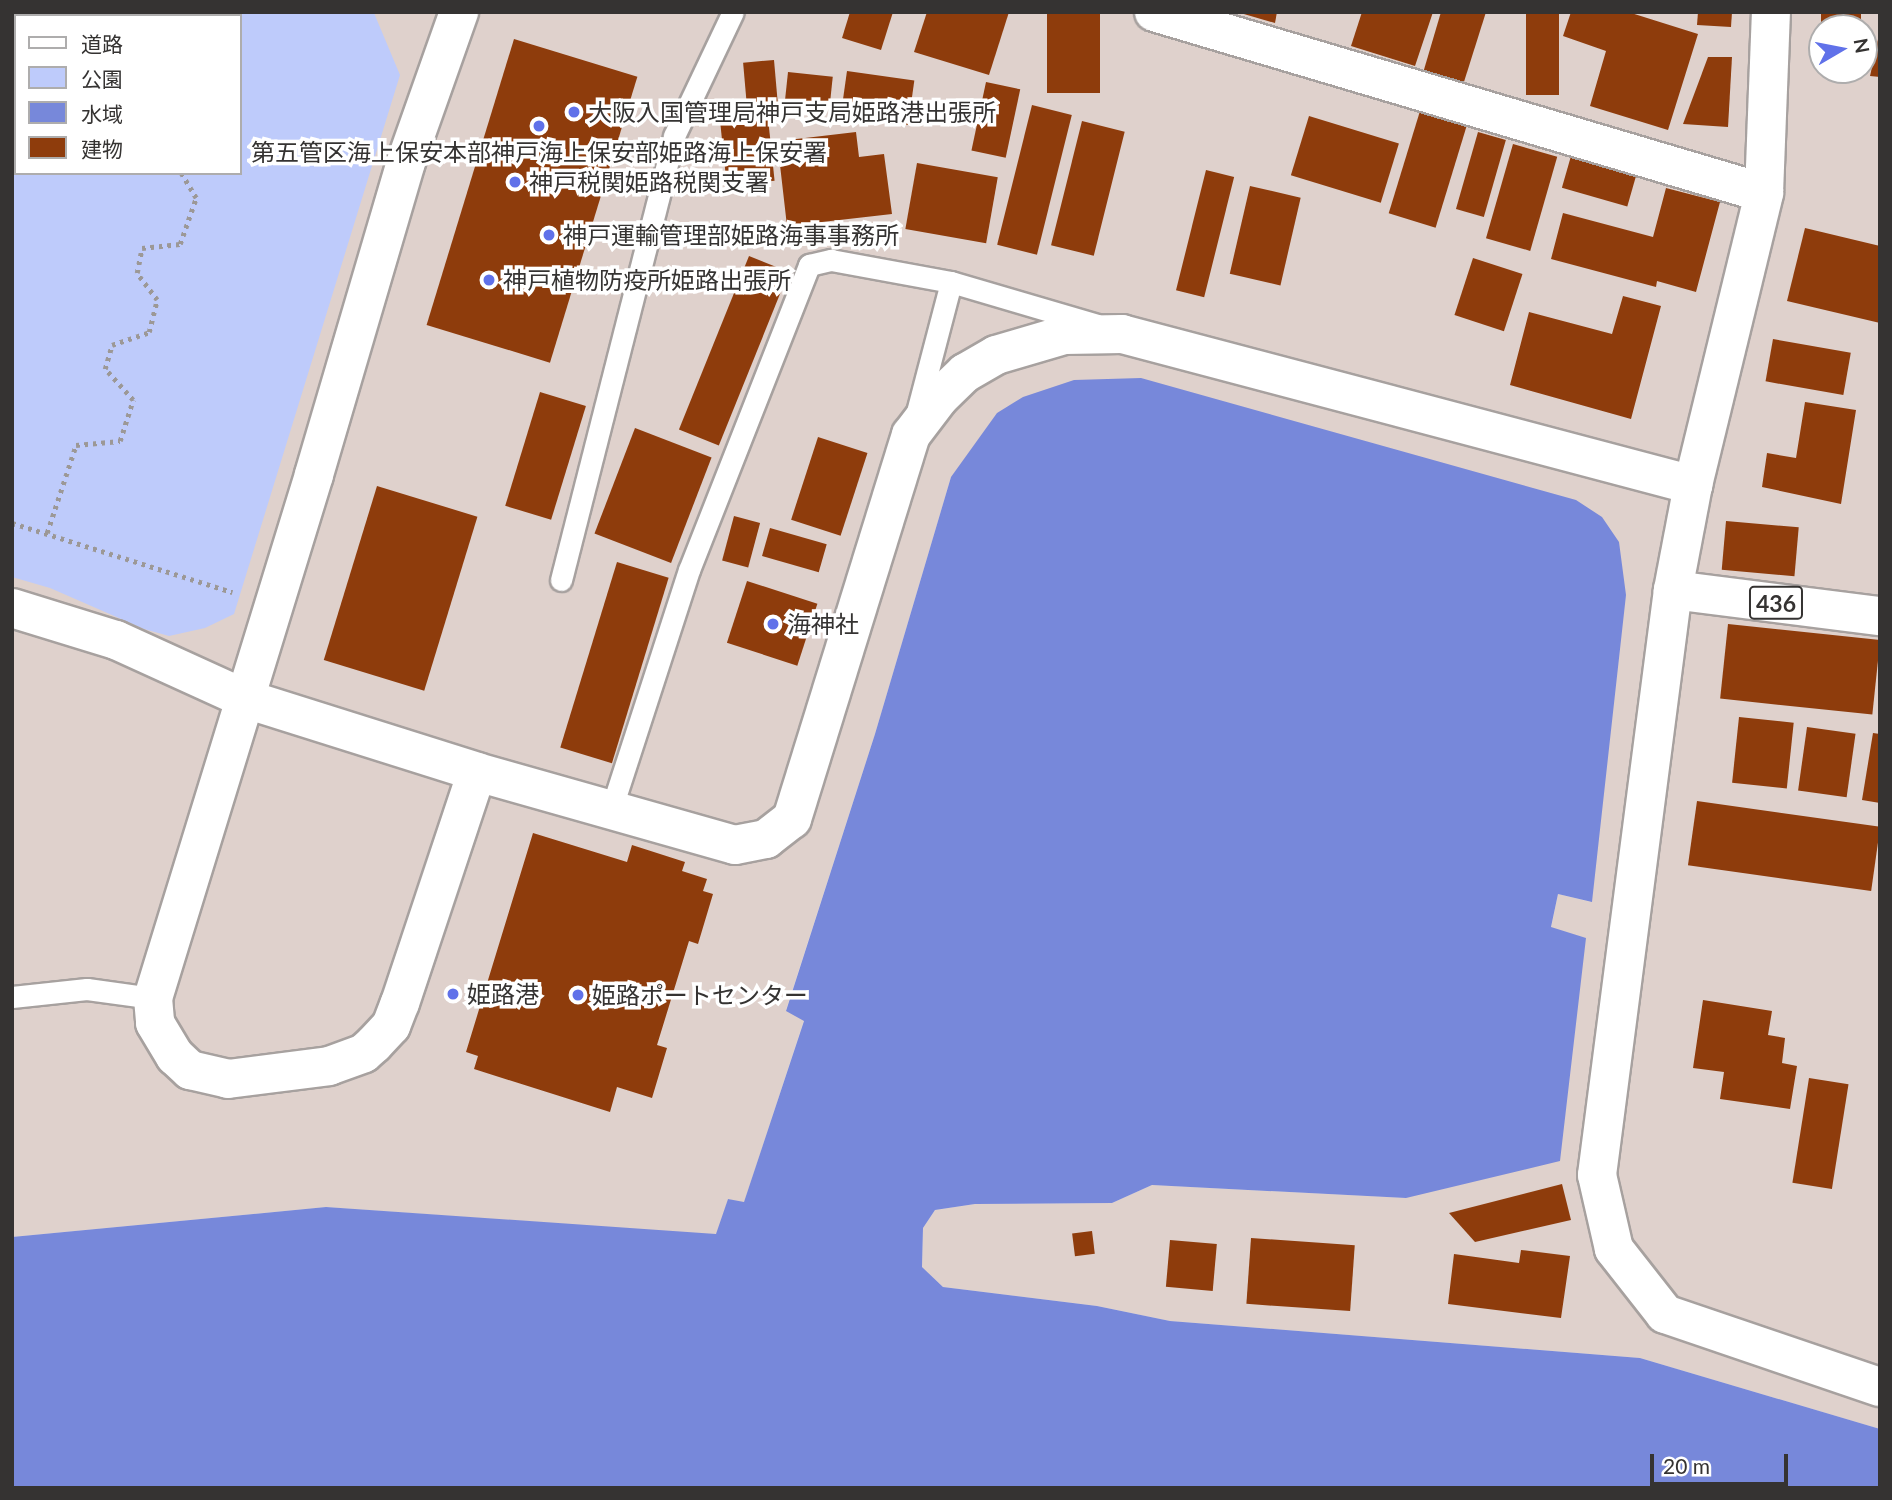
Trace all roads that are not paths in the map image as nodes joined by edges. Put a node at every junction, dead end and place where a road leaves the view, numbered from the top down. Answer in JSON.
{"nodes":[{"id":1,"x":733,"y":12,"type":"edge"},
{"id":2,"x":1154,"y":12,"type":"edge"},
{"id":3,"x":1771,"y":12,"type":"edge"},
{"id":4,"x":453,"y":14,"type":"edge"},
{"id":5,"x":1764,"y":193,"type":"junction"},
{"id":6,"x":951,"y":282,"type":"junction"},
{"id":7,"x":1122,"y":334,"type":"junction"},
{"id":8,"x":911,"y":435,"type":"junction"},
{"id":9,"x":1693,"y":485,"type":"junction"},
{"id":10,"x":561,"y":580,"type":"dead end"},
{"id":11,"x":1673,"y":590,"type":"junction"},
{"id":12,"x":12,"y":608,"type":"edge"},
{"id":13,"x":1880,"y":616,"type":"edge"},
{"id":14,"x":243,"y":698,"type":"junction"},
{"id":15,"x":477,"y":772,"type":"junction"},
{"id":16,"x":611,"y":810,"type":"junction"},
{"id":17,"x":12,"y":997,"type":"edge"},
{"id":18,"x":153,"y":998,"type":"junction"},
{"id":19,"x":1880,"y":1387,"type":"edge"}],
"edges":[{"from":1,"to":10,"type":"lane"},
{"from":2,"to":5,"type":"main road"},
{"from":3,"to":5,"type":"main road"},
{"from":4,"to":14,"type":"main road"},
{"from":5,"to":9,"type":"main road"},
{"from":6,"to":7,"type":"lane"},
{"from":6,"to":8,"type":"lane"},
{"from":6,"to":16,"type":"lane"},
{"from":7,"to":8,"type":"main road"},
{"from":7,"to":9,"type":"main road"},
{"from":8,"to":16,"type":"main road"},
{"from":9,"to":11,"type":"main road"},
{"from":11,"to":13,"type":"main road","number":"436"},
{"from":11,"to":19,"type":"main road"},
{"from":12,"to":14,"type":"main road"},
{"from":14,"to":15,"type":"main road"},
{"from":14,"to":18,"type":"main road"},
{"from":15,"to":16,"type":"main road"},
{"from":15,"to":18,"type":"main road"},
{"from":17,"to":18,"type":"lane"}]}
